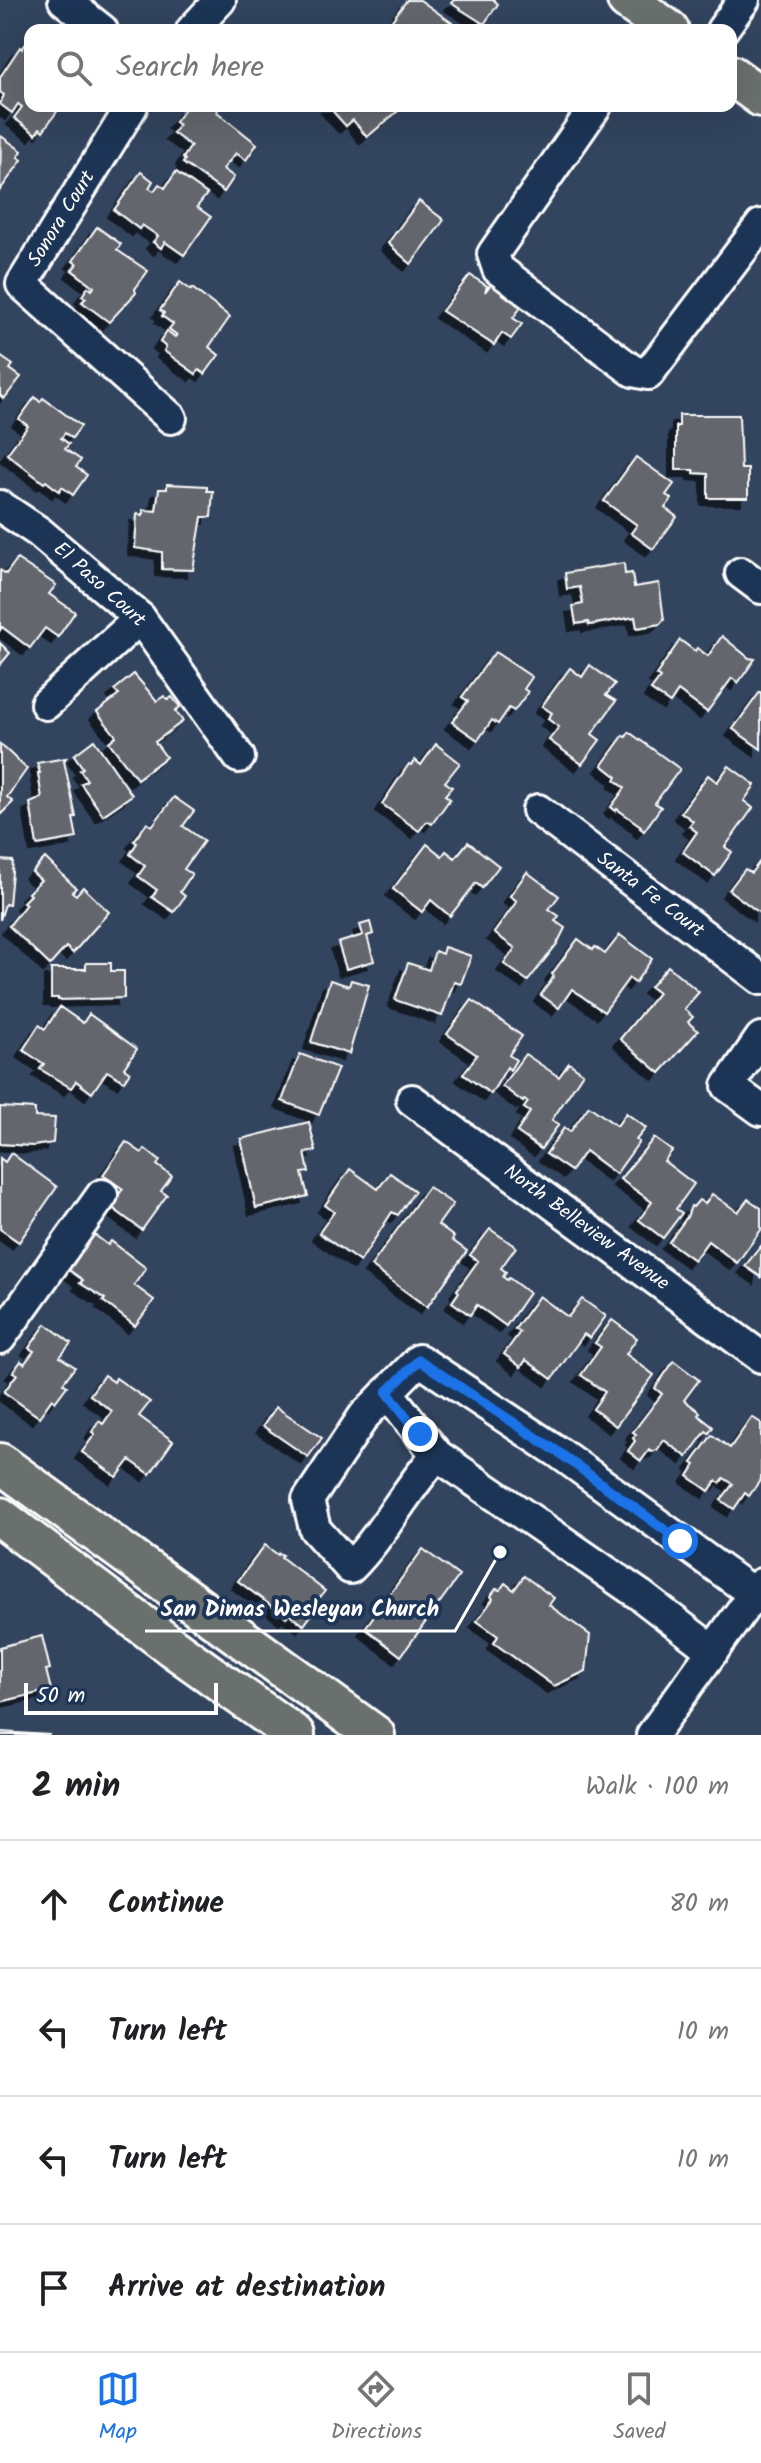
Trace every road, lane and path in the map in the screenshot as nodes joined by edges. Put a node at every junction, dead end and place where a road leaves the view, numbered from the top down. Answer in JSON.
{"nodes":[{"id":1,"x":64,"y":0,"type":"edge"},
{"id":2,"x":220,"y":0,"type":"edge"},
{"id":3,"x":744,"y":0,"type":"edge"},
{"id":4,"x":94,"y":24,"type":"edge"},
{"id":5,"x":198,"y":24,"type":"edge"},
{"id":6,"x":726,"y":24,"type":"edge"},
{"id":7,"x":737,"y":79,"type":"edge"},
{"id":8,"x":761,"y":97,"type":"edge"},
{"id":9,"x":128,"y":112,"type":"edge"},
{"id":10,"x":592,"y":112,"type":"edge"},
{"id":11,"x":761,"y":225,"type":"edge"},
{"id":12,"x":171,"y":418,"type":"dead end"},
{"id":13,"x":0,"y":506,"type":"edge"},
{"id":14,"x":140,"y":618,"type":"junction"},
{"id":15,"x":46,"y":704,"type":"dead end"},
{"id":16,"x":239,"y":757,"type":"dead end"},
{"id":17,"x":538,"y":810,"type":"dead end"},
{"id":18,"x":761,"y":979,"type":"edge"},
{"id":19,"x":761,"y":1038,"type":"edge"},
{"id":20,"x":412,"y":1100,"type":"dead end"},
{"id":21,"x":761,"y":1110,"type":"edge"},
{"id":22,"x":102,"y":1195,"type":"dead end"},
{"id":23,"x":0,"y":1338,"type":"edge"},
{"id":24,"x":761,"y":1357,"type":"edge"},
{"id":25,"x":387,"y":1392,"type":"junction"},
{"id":26,"x":437,"y":1455,"type":"junction"},
{"id":27,"x":0,"y":1463,"type":"edge"},
{"id":28,"x":0,"y":1517,"type":"edge"},
{"id":29,"x":757,"y":1589,"type":"edge"},
{"id":30,"x":713,"y":1651,"type":"junction"},
{"id":31,"x":295,"y":1735,"type":"edge"},
{"id":32,"x":375,"y":1735,"type":"edge"},
{"id":33,"x":652,"y":1735,"type":"edge"}],
"edges":[{"from":1,"to":4,"type":"street"},
{"from":2,"to":5,"type":"street"},
{"from":3,"to":6,"type":"street"},
{"from":7,"to":8,"type":"main road"},
{"from":9,"to":12,"type":"street","name":"Sonora Court"},
{"from":10,"to":11,"type":"street"},
{"from":13,"to":14,"type":"street","name":"El Paso Court"},
{"from":14,"to":15,"type":"street"},
{"from":14,"to":16,"type":"street","name":"El Paso Court"},
{"from":17,"to":18,"type":"street","name":"Santa Fe Court"},
{"from":19,"to":21,"type":"street"},
{"from":20,"to":24,"type":"street","name":"North Belleview Avenue"},
{"from":22,"to":23,"type":"street"},
{"from":25,"to":26,"type":"street"},
{"from":25,"to":26,"type":"street"},
{"from":25,"to":29,"type":"street"},
{"from":26,"to":30,"type":"street"},
{"from":27,"to":32,"type":"main road"},
{"from":28,"to":31,"type":"main road"},
{"from":29,"to":30,"type":"street"},
{"from":30,"to":33,"type":"street"}]}
